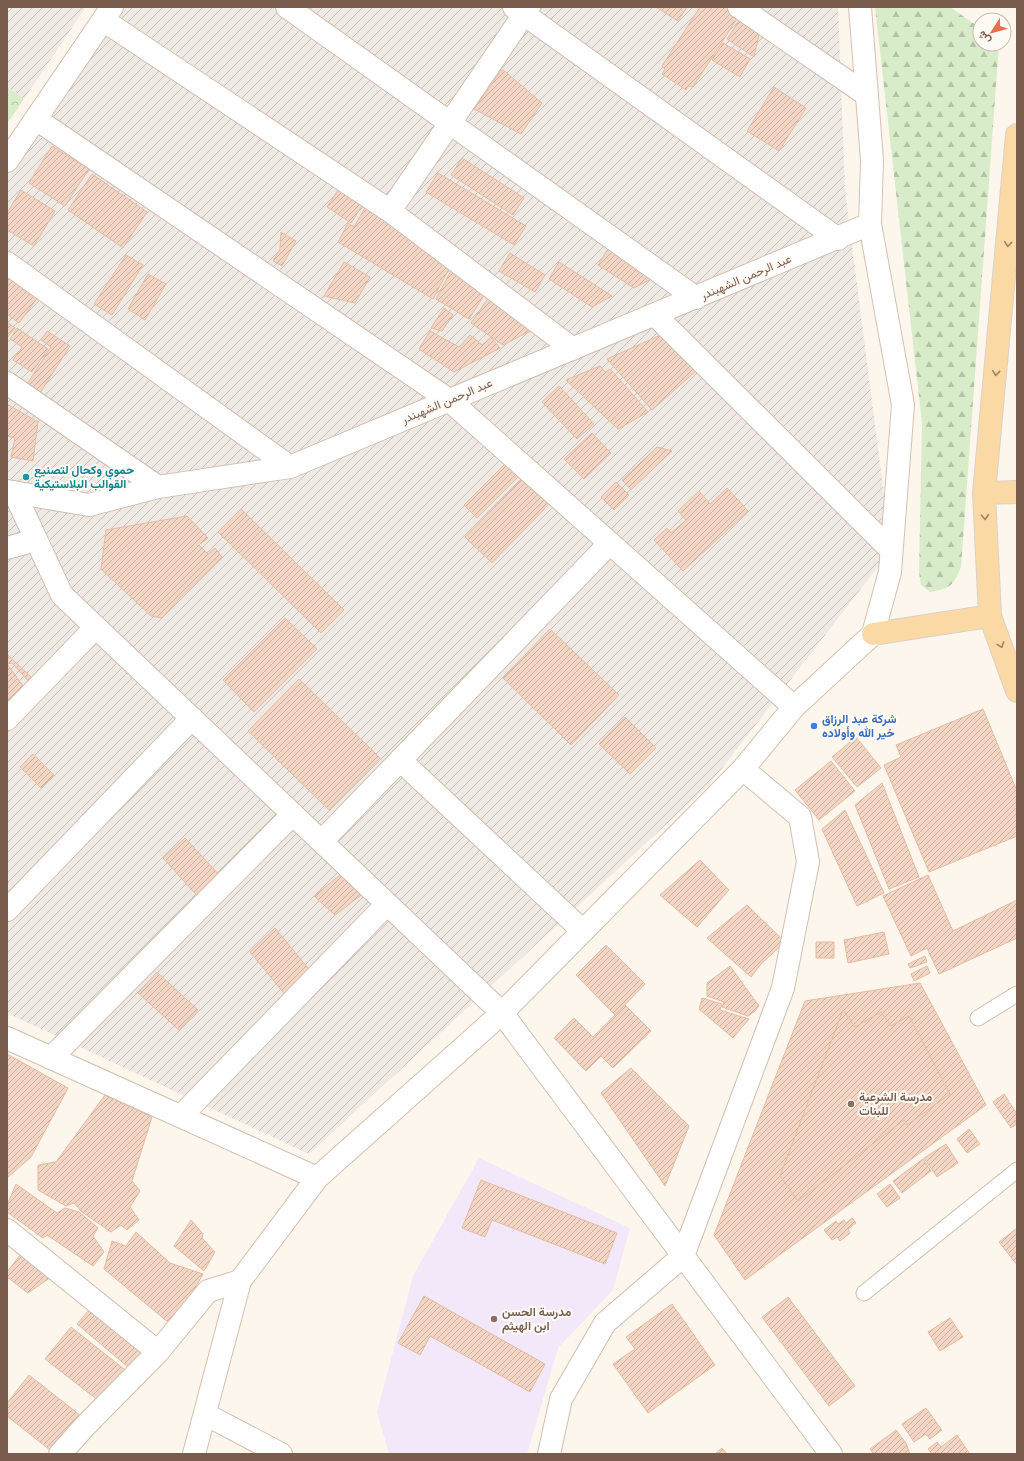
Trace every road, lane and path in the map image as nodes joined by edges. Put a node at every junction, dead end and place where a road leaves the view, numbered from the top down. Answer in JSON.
{"nodes":[{"id":1,"x":288,"y":7,"type":"edge"},
{"id":2,"x":739,"y":7,"type":"edge"},
{"id":3,"x":860,"y":7,"type":"edge"},
{"id":4,"x":522,"y":9,"type":"edge"},
{"id":5,"x":108,"y":14,"type":"edge"},
{"id":6,"x":867,"y":96,"type":"junction"},
{"id":7,"x":36,"y":119,"type":"junction"},
{"id":8,"x":450,"y":123,"type":"junction"},
{"id":9,"x":1017,"y":135,"type":"edge"},
{"id":10,"x":7,"y":161,"type":"edge"},
{"id":11,"x":1016,"y":176,"type":"edge"},
{"id":12,"x":390,"y":211,"type":"junction"},
{"id":13,"x":870,"y":224,"type":"junction"},
{"id":14,"x":838,"y":239,"type":"junction"},
{"id":15,"x":7,"y":263,"type":"edge"},
{"id":16,"x":696,"y":298,"type":"junction"},
{"id":17,"x":655,"y":315,"type":"junction"},
{"id":18,"x":573,"y":349,"type":"junction"},
{"id":19,"x":7,"y":383,"type":"edge"},
{"id":20,"x":449,"y":400,"type":"junction"},
{"id":21,"x":290,"y":466,"type":"junction"},
{"id":22,"x":158,"y":487,"type":"junction"},
{"id":23,"x":10,"y":492,"type":"edge"},
{"id":24,"x":1017,"y":492,"type":"edge"},
{"id":25,"x":984,"y":493,"type":"junction"},
{"id":26,"x":36,"y":540,"type":"junction"},
{"id":27,"x":610,"y":543,"type":"junction"},
{"id":28,"x":7,"y":548,"type":"edge"},
{"id":29,"x":892,"y":550,"type":"junction"},
{"id":30,"x":990,"y":616,"type":"junction"},
{"id":31,"x":96,"y":627,"type":"junction"},
{"id":32,"x":873,"y":634,"type":"junction"},
{"id":33,"x":1017,"y":691,"type":"edge"},
{"id":34,"x":794,"y":707,"type":"junction"},
{"id":35,"x":192,"y":718,"type":"junction"},
{"id":36,"x":7,"y":719,"type":"edge"},
{"id":37,"x":400,"y":760,"type":"junction"},
{"id":38,"x":743,"y":769,"type":"junction"},
{"id":39,"x":293,"y":814,"type":"junction"},
{"id":40,"x":322,"y":841,"type":"junction"},
{"id":41,"x":387,"y":904,"type":"junction"},
{"id":42,"x":7,"y":910,"type":"edge"},
{"id":43,"x":583,"y":931,"type":"junction"},
{"id":44,"x":1017,"y":994,"type":"edge"},
{"id":45,"x":502,"y":1013,"type":"junction"},
{"id":46,"x":978,"y":1018,"type":"dead end"},
{"id":47,"x":7,"y":1038,"type":"edge"},
{"id":48,"x":51,"y":1058,"type":"junction"},
{"id":49,"x":181,"y":1116,"type":"junction"},
{"id":50,"x":1017,"y":1170,"type":"edge"},
{"id":51,"x":317,"y":1178,"type":"junction"},
{"id":52,"x":7,"y":1230,"type":"edge"},
{"id":53,"x":683,"y":1256,"type":"junction"},
{"id":54,"x":240,"y":1281,"type":"junction"},
{"id":55,"x":864,"y":1293,"type":"dead end"},
{"id":56,"x":158,"y":1352,"type":"junction"},
{"id":57,"x":205,"y":1414,"type":"junction"},
{"id":58,"x":60,"y":1454,"type":"edge"},
{"id":59,"x":194,"y":1454,"type":"edge"},
{"id":60,"x":281,"y":1454,"type":"edge"},
{"id":61,"x":549,"y":1454,"type":"edge"},
{"id":62,"x":831,"y":1454,"type":"edge"}],
"edges":[{"from":1,"to":8,"type":"street"},
{"from":2,"to":6,"type":"street"},
{"from":3,"to":6,"type":"street"},
{"from":4,"to":8,"type":"street"},
{"from":4,"to":14,"type":"street"},
{"from":5,"to":7,"type":"street"},
{"from":5,"to":12,"type":"street"},
{"from":6,"to":13,"type":"street"},
{"from":7,"to":10,"type":"street"},
{"from":7,"to":20,"type":"street"},
{"from":8,"to":12,"type":"street"},
{"from":8,"to":16,"type":"street"},
{"from":9,"to":11,"type":"main road"},
{"from":11,"to":25,"type":"main road","one_way":true},
{"from":12,"to":18,"type":"street"},
{"from":13,"to":14,"type":"street","name":"عبد الرحمن الشهبندر"},
{"from":13,"to":29,"type":"street"},
{"from":14,"to":16,"type":"street","name":"عبد الرحمن الشهبندر"},
{"from":15,"to":21,"type":"street"},
{"from":16,"to":17,"type":"street","name":"عبد الرحمن الشهبندر"},
{"from":17,"to":18,"type":"street","name":"عبد الرحمن الشهبندر"},
{"from":17,"to":29,"type":"street"},
{"from":18,"to":20,"type":"street","name":"عبد الرحمن الشهبندر"},
{"from":19,"to":22,"type":"street"},
{"from":20,"to":21,"type":"street","name":"عبد الرحمن الشهبندر"},
{"from":20,"to":27,"type":"street"},
{"from":21,"to":22,"type":"street","name":"عبد الرحمن الشهبندر"},
{"from":22,"to":23,"type":"street","name":"عبد الرحمن الشهبندر"},
{"from":23,"to":26,"type":"street"},
{"from":24,"to":25,"type":"main road"},
{"from":25,"to":30,"type":"main road","one_way":true},
{"from":26,"to":28,"type":"street"},
{"from":26,"to":31,"type":"street"},
{"from":27,"to":34,"type":"street"},
{"from":27,"to":37,"type":"street"},
{"from":29,"to":32,"type":"street"},
{"from":30,"to":32,"type":"main road"},
{"from":30,"to":33,"type":"main road","one_way":true},
{"from":31,"to":35,"type":"street"},
{"from":31,"to":36,"type":"street"},
{"from":32,"to":34,"type":"street"},
{"from":34,"to":38,"type":"street"},
{"from":35,"to":39,"type":"street"},
{"from":35,"to":42,"type":"street"},
{"from":37,"to":40,"type":"street"},
{"from":37,"to":43,"type":"street"},
{"from":38,"to":43,"type":"street"},
{"from":38,"to":53,"type":"street"},
{"from":39,"to":40,"type":"street"},
{"from":39,"to":48,"type":"street"},
{"from":40,"to":41,"type":"street"},
{"from":41,"to":45,"type":"street"},
{"from":41,"to":49,"type":"street"},
{"from":43,"to":45,"type":"street"},
{"from":44,"to":46,"type":"lane"},
{"from":45,"to":51,"type":"street"},
{"from":45,"to":53,"type":"street"},
{"from":47,"to":48,"type":"street"},
{"from":48,"to":49,"type":"street"},
{"from":49,"to":51,"type":"street"},
{"from":50,"to":55,"type":"lane"},
{"from":51,"to":54,"type":"street"},
{"from":52,"to":56,"type":"street"},
{"from":53,"to":61,"type":"street"},
{"from":53,"to":62,"type":"street"},
{"from":54,"to":56,"type":"street"},
{"from":54,"to":57,"type":"street"},
{"from":56,"to":58,"type":"street"},
{"from":57,"to":59,"type":"street"},
{"from":57,"to":60,"type":"street"}]}
